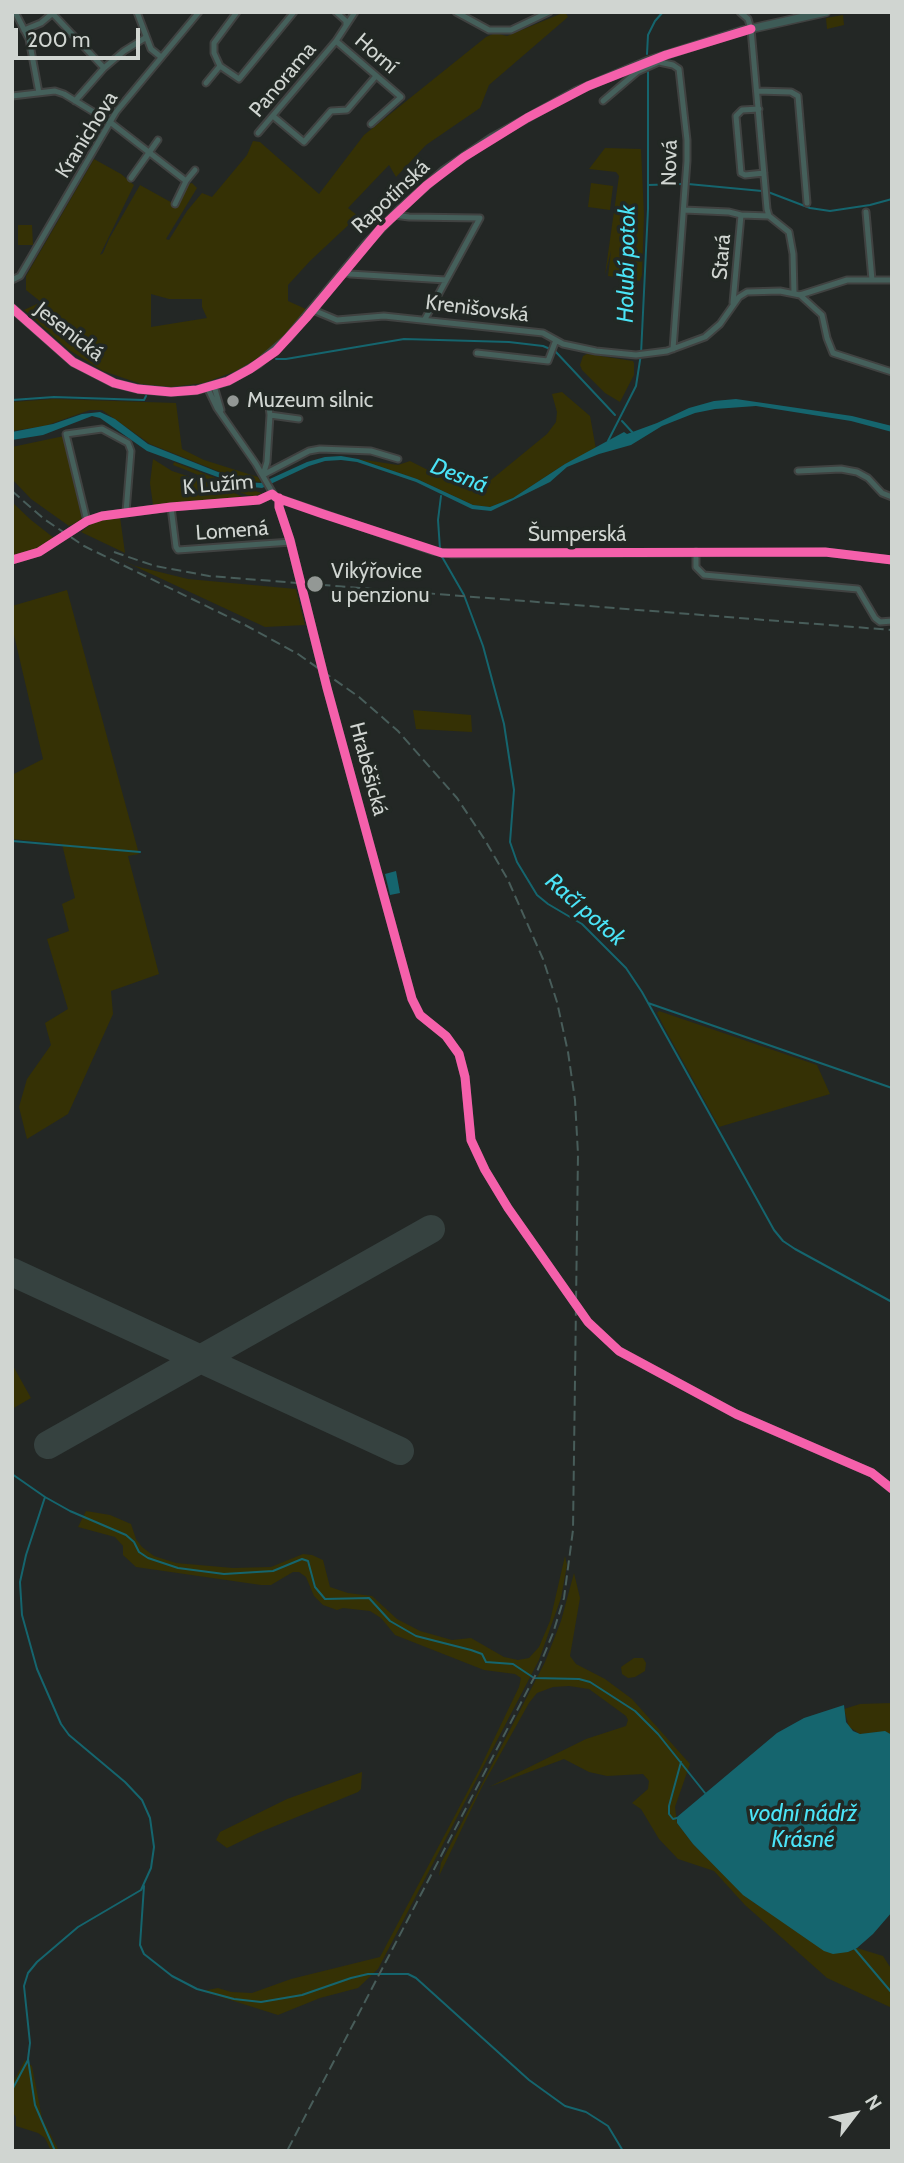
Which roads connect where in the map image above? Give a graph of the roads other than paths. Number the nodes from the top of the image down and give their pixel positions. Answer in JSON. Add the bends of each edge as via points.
{"nodes":[{"id":1,"x":15,"y":12,"type":"edge"},
{"id":2,"x":136,"y":12,"type":"edge"},
{"id":3,"x":199,"y":12,"type":"edge"},
{"id":4,"x":226,"y":12,"type":"edge"},
{"id":5,"x":294,"y":12,"type":"edge"},
{"id":6,"x":336,"y":12,"type":"edge"},
{"id":7,"x":355,"y":12,"type":"edge"},
{"id":8,"x":456,"y":12,"type":"edge"},
{"id":9,"x":549,"y":12,"type":"edge"},
{"id":10,"x":740,"y":12,"type":"edge"},
{"id":11,"x":826,"y":12,"type":"edge"},
{"id":12,"x":53,"y":13,"type":"edge"},
{"id":13,"x":234,"y":15,"type":"edge"},
{"id":14,"x":346,"y":27,"type":"junction"},
{"id":15,"x":751,"y":29,"type":"junction"},
{"id":16,"x":24,"y":30,"type":"junction"},
{"id":17,"x":145,"y":38,"type":"junction"},
{"id":18,"x":336,"y":41,"type":"junction"},
{"id":19,"x":162,"y":57,"type":"junction"},
{"id":20,"x":220,"y":66,"type":"junction"},
{"id":21,"x":104,"y":68,"type":"junction"},
{"id":22,"x":376,"y":76,"type":"junction"},
{"id":23,"x":206,"y":83,"type":"dead end"},
{"id":24,"x":395,"y":91,"type":"junction"},
{"id":25,"x":757,"y":91,"type":"junction"},
{"id":26,"x":39,"y":93,"type":"junction"},
{"id":27,"x":12,"y":96,"type":"edge"},
{"id":28,"x":390,"y":98,"type":"dead end"},
{"id":29,"x":75,"y":101,"type":"junction"},
{"id":30,"x":603,"y":101,"type":"dead end"},
{"id":31,"x":759,"y":109,"type":"junction"},
{"id":32,"x":273,"y":116,"type":"junction"},
{"id":33,"x":110,"y":122,"type":"junction"},
{"id":34,"x":371,"y":124,"type":"dead end"},
{"id":35,"x":258,"y":133,"type":"dead end"},
{"id":36,"x":158,"y":140,"type":"dead end"},
{"id":37,"x":304,"y":142,"type":"junction"},
{"id":38,"x":311,"y":149,"type":"dead end"},
{"id":39,"x":149,"y":152,"type":"junction"},
{"id":40,"x":195,"y":170,"type":"dead end"},
{"id":41,"x":764,"y":173,"type":"junction"},
{"id":42,"x":131,"y":178,"type":"dead end"},
{"id":43,"x":186,"y":181,"type":"junction"},
{"id":44,"x":807,"y":203,"type":"dead end"},
{"id":45,"x":174,"y":204,"type":"dead end"},
{"id":46,"x":684,"y":210,"type":"junction"},
{"id":47,"x":866,"y":212,"type":"dead end"},
{"id":48,"x":394,"y":215,"type":"junction"},
{"id":49,"x":741,"y":215,"type":"junction"},
{"id":50,"x":769,"y":216,"type":"junction"},
{"id":51,"x":343,"y":272,"type":"junction"},
{"id":52,"x":12,"y":280,"type":"edge"},
{"id":53,"x":446,"y":280,"type":"junction"},
{"id":54,"x":872,"y":280,"type":"junction"},
{"id":55,"x":892,"y":280,"type":"edge"},
{"id":56,"x":797,"y":294,"type":"junction"},
{"id":57,"x":733,"y":303,"type":"junction"},
{"id":58,"x":12,"y":308,"type":"edge"},
{"id":59,"x":313,"y":310,"type":"junction"},
{"id":60,"x":425,"y":319,"type":"junction"},
{"id":61,"x":556,"y":340,"type":"junction"},
{"id":62,"x":673,"y":349,"type":"junction"},
{"id":63,"x":477,"y":354,"type":"dead end"},
{"id":64,"x":892,"y":372,"type":"edge"},
{"id":65,"x":210,"y":387,"type":"junction"},
{"id":66,"x":147,"y":391,"type":"joint"},
{"id":67,"x":268,"y":398,"type":"dead end"},
{"id":68,"x":270,"y":415,"type":"junction"},
{"id":69,"x":299,"y":419,"type":"dead end"},
{"id":70,"x":398,"y":460,"type":"dead end"},
{"id":71,"x":799,"y":471,"type":"dead end"},
{"id":72,"x":264,"y":477,"type":"junction"},
{"id":73,"x":270,"y":491,"type":"junction"},
{"id":74,"x":892,"y":497,"type":"edge"},
{"id":75,"x":279,"y":498,"type":"junction"},
{"id":76,"x":168,"y":507,"type":"junction"},
{"id":77,"x":126,"y":512,"type":"junction"},
{"id":78,"x":87,"y":521,"type":"junction"},
{"id":79,"x":290,"y":542,"type":"junction"},
{"id":80,"x":696,"y":552,"type":"junction"},
{"id":81,"x":12,"y":560,"type":"edge"},
{"id":82,"x":892,"y":560,"type":"edge"},
{"id":83,"x":892,"y":621,"type":"edge"},
{"id":84,"x":892,"y":1489,"type":"edge"}],
"edges":[{"from":1,"to":16,"type":"street"},
{"from":2,"to":17,"type":"street"},
{"from":3,"to":19,"type":"street","name":"Kranichova"},
{"from":4,"to":13,"type":"street"},
{"from":5,"to":20,"type":"street","via":[[239,79]]},
{"from":6,"to":14,"type":"street"},
{"from":7,"to":14,"type":"street","name":"Panorama"},
{"from":8,"to":9,"type":"street","via":[[489,30],[511,30]]},
{"from":10,"to":15,"type":"street"},
{"from":11,"to":15,"type":"main road"},
{"from":12,"to":16,"type":"street"},
{"from":12,"to":21,"type":"street"},
{"from":13,"to":20,"type":"street","via":[[214,43]]},
{"from":14,"to":18,"type":"street","name":"Panorama"},
{"from":15,"to":25,"type":"street"},
{"from":15,"to":48,"type":"main road","name":"Rapotínská","via":[[648,61],[576,91],[443,171]]},
{"from":16,"to":26,"type":"street"},
{"from":17,"to":19,"type":"street"},
{"from":17,"to":21,"type":"street"},
{"from":18,"to":22,"type":"street","name":"Horní"},
{"from":18,"to":32,"type":"street","name":"Panorama"},
{"from":19,"to":33,"type":"street","name":"Kranichova"},
{"from":20,"to":23,"type":"street"},
{"from":21,"to":29,"type":"street"},
{"from":22,"to":24,"type":"street","name":"Horní"},
{"from":22,"to":37,"type":"street","via":[[347,110],[331,111]]},
{"from":24,"to":28,"type":"street","name":"Horní"},
{"from":24,"to":34,"type":"street","name":"Horní","via":[[400,99]]},
{"from":25,"to":31,"type":"street"},
{"from":25,"to":44,"type":"street","via":[[798,96]]},
{"from":26,"to":27,"type":"street"},
{"from":26,"to":29,"type":"street","via":[[60,92]]},
{"from":29,"to":33,"type":"street"},
{"from":30,"to":46,"type":"street","name":"Nová","via":[[640,70],[659,62],[677,66],[687,140]]},
{"from":31,"to":41,"type":"street"},
{"from":31,"to":41,"type":"street","via":[[742,110],[736,116],[741,173]]},
{"from":32,"to":35,"type":"street","name":"Panorama"},
{"from":32,"to":37,"type":"street"},
{"from":33,"to":39,"type":"street"},
{"from":33,"to":52,"type":"street","name":"Kranichova","via":[[20,276]]},
{"from":36,"to":39,"type":"street"},
{"from":37,"to":38,"type":"street"},
{"from":39,"to":42,"type":"street"},
{"from":39,"to":43,"type":"street"},
{"from":40,"to":43,"type":"street"},
{"from":41,"to":50,"type":"street"},
{"from":43,"to":45,"type":"street"},
{"from":46,"to":49,"type":"street","name":"Stará"},
{"from":46,"to":62,"type":"street","name":"Nová"},
{"from":47,"to":54,"type":"street"},
{"from":48,"to":51,"type":"main road","name":"Rapotínská"},
{"from":48,"to":53,"type":"street","via":[[480,218]]},
{"from":49,"to":50,"type":"street","name":"Stará"},
{"from":49,"to":57,"type":"street","name":"Stará"},
{"from":50,"to":56,"type":"street","via":[[789,232]]},
{"from":51,"to":53,"type":"street"},
{"from":51,"to":59,"type":"main road","name":"Rapotínská"},
{"from":53,"to":60,"type":"street"},
{"from":54,"to":55,"type":"street"},
{"from":54,"to":56,"type":"street","via":[[847,280]]},
{"from":56,"to":57,"type":"street","via":[[747,292]]},
{"from":56,"to":64,"type":"street","via":[[822,315],[833,353]]},
{"from":57,"to":62,"type":"street","name":"Krenišovská","via":[[705,337]]},
{"from":58,"to":66,"type":"main road","name":"Jesenická","via":[[90,373]]},
{"from":59,"to":60,"type":"street","name":"Krenišovská","via":[[337,320]]},
{"from":59,"to":65,"type":"main road","name":"Rapotínská","via":[[265,359]]},
{"from":60,"to":61,"type":"street","name":"Krenišovská","via":[[543,333]]},
{"from":61,"to":62,"type":"street","name":"Krenišovská","via":[[636,355]]},
{"from":61,"to":63,"type":"street","via":[[548,361]]},
{"from":65,"to":66,"type":"main road","name":"Rapotínská","via":[[171,393]]},
{"from":65,"to":72,"type":"street","via":[[221,413]]},
{"from":67,"to":68,"type":"street"},
{"from":68,"to":69,"type":"street"},
{"from":68,"to":72,"type":"street"},
{"from":70,"to":72,"type":"street","via":[[371,451],[320,449]]},
{"from":71,"to":74,"type":"street","via":[[857,472]]},
{"from":72,"to":73,"type":"street"},
{"from":73,"to":75,"type":"street","name":"Šumperská"},
{"from":73,"to":76,"type":"street","name":"K Lužím","via":[[259,500]]},
{"from":75,"to":79,"type":"street","name":"Hraběšická"},
{"from":75,"to":80,"type":"street","name":"Šumperská","via":[[441,553]]},
{"from":76,"to":77,"type":"street","name":"K Lužím"},
{"from":76,"to":79,"type":"street","name":"Lomená","via":[[178,550]]},
{"from":77,"to":78,"type":"street","name":"K Lužím"},
{"from":77,"to":78,"type":"street","via":[[128,443],[102,429],[66,434]]},
{"from":78,"to":81,"type":"street","name":"K Lužím","via":[[39,552]]},
{"from":79,"to":84,"type":"street","name":"Hraběšická","via":[[412,999],[420,1015],[446,1036],[459,1055],[468,1126],[480,1161],[508,1209],[597,1332],[632,1359],[736,1414],[863,1469]]},
{"from":80,"to":82,"type":"street","name":"Šumperská","via":[[825,552]]},
{"from":80,"to":83,"type":"street","via":[[696,567],[704,575],[858,589],[875,618]]}]}
